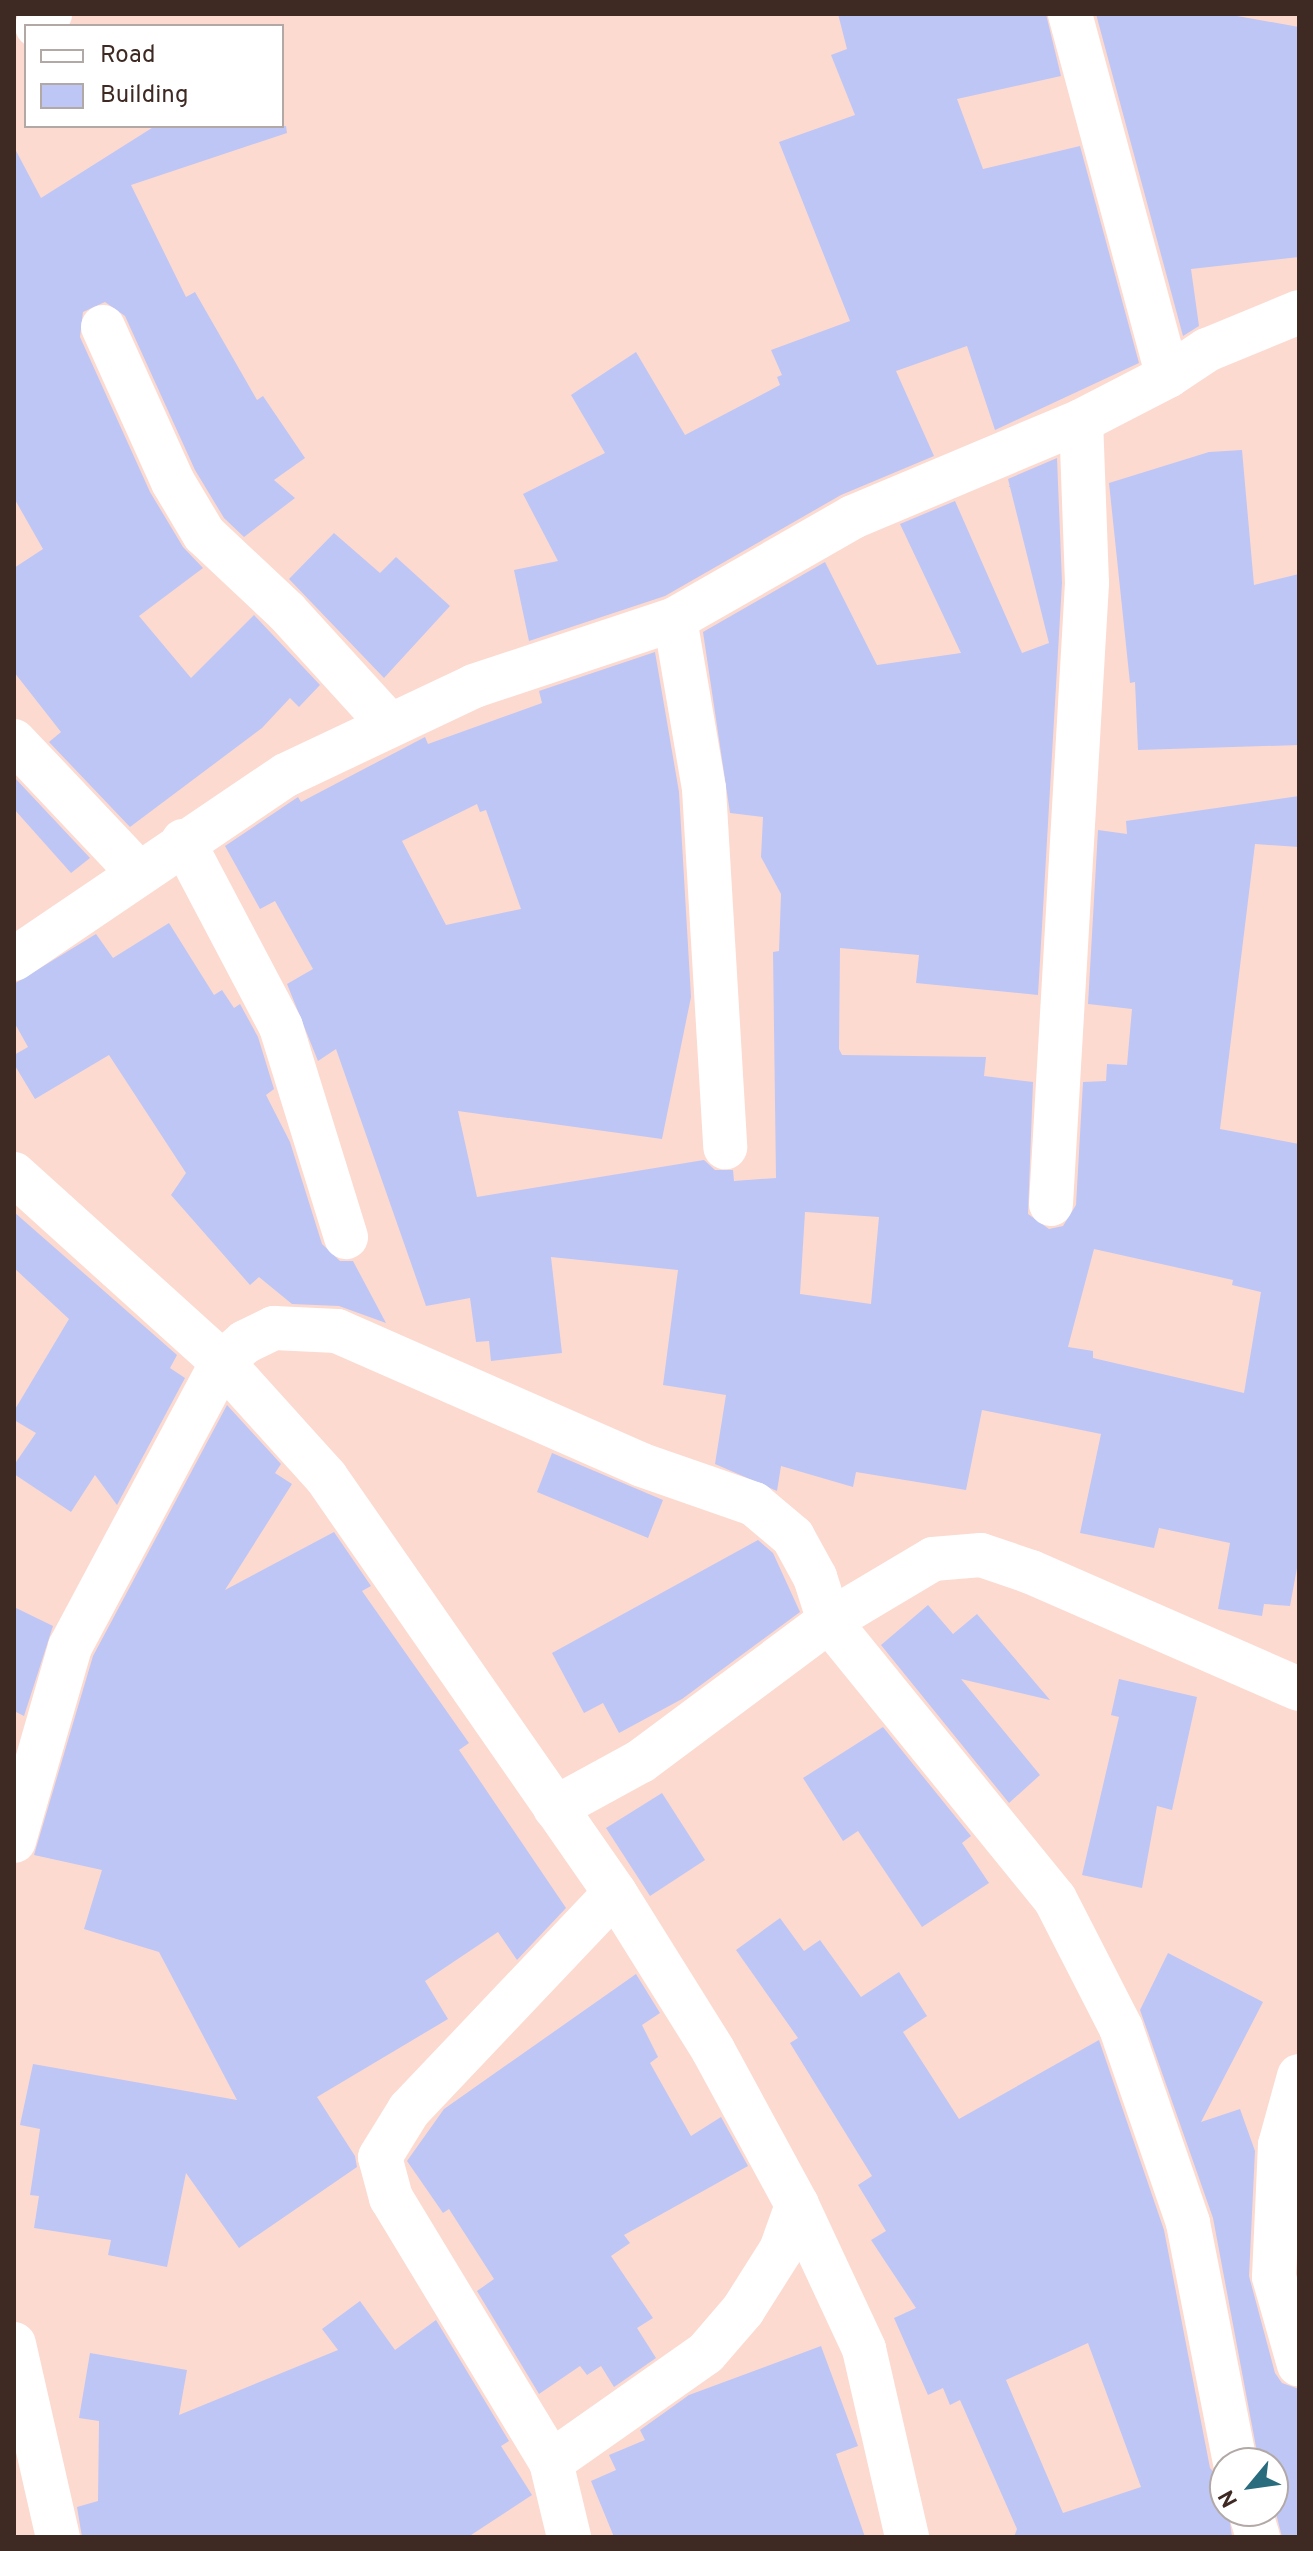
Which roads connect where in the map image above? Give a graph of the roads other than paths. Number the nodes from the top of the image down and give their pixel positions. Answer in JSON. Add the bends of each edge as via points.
{"nodes":[{"id":1,"x":1070,"y":14,"type":"edge"},
{"id":2,"x":1299,"y":312,"type":"edge"},
{"id":3,"x":103,"y":327,"type":"dead end"},
{"id":4,"x":1168,"y":376,"type":"junction"},
{"id":5,"x":1081,"y":421,"type":"junction"},
{"id":6,"x":675,"y":619,"type":"junction"},
{"id":7,"x":390,"y":725,"type":"junction"},
{"id":8,"x":14,"y":741,"type":"edge"},
{"id":9,"x":183,"y":841,"type":"junction"},
{"id":10,"x":138,"y":872,"type":"junction"},
{"id":11,"x":14,"y":959,"type":"edge"},
{"id":12,"x":725,"y":1147,"type":"dead end"},
{"id":13,"x":14,"y":1174,"type":"edge"},
{"id":14,"x":1051,"y":1204,"type":"dead end"},
{"id":15,"x":346,"y":1237,"type":"dead end"},
{"id":16,"x":222,"y":1362,"type":"junction"},
{"id":17,"x":829,"y":1621,"type":"junction"},
{"id":18,"x":1299,"y":1689,"type":"edge"},
{"id":19,"x":555,"y":1808,"type":"junction"},
{"id":20,"x":14,"y":1841,"type":"edge"},
{"id":21,"x":615,"y":1893,"type":"junction"},
{"id":22,"x":1299,"y":2076,"type":"edge"},
{"id":23,"x":797,"y":2205,"type":"junction"},
{"id":24,"x":14,"y":2344,"type":"edge"},
{"id":25,"x":1299,"y":2365,"type":"edge"},
{"id":26,"x":1232,"y":2447,"type":"edge"},
{"id":27,"x":551,"y":2462,"type":"junction"},
{"id":28,"x":568,"y":2536,"type":"edge"},
{"id":29,"x":58,"y":2537,"type":"edge"},
{"id":30,"x":907,"y":2537,"type":"edge"}],
"edges":[{"from":1,"to":4,"type":"street"},
{"from":2,"to":4,"type":"street","via":[[1207,350]]},
{"from":3,"to":7,"type":"street","via":[[173,482],[204,534],[287,612]]},
{"from":4,"to":5,"type":"street"},
{"from":5,"to":6,"type":"street","via":[[853,517]]},
{"from":5,"to":14,"type":"street","via":[[1087,583]]},
{"from":6,"to":7,"type":"street","via":[[549,657]]},
{"from":6,"to":12,"type":"street","via":[[704,789]]},
{"from":7,"to":9,"type":"street","via":[[286,775]]},
{"from":8,"to":10,"type":"street"},
{"from":9,"to":10,"type":"street"},
{"from":9,"to":15,"type":"street","via":[[281,1027]]},
{"from":10,"to":11,"type":"street"},
{"from":13,"to":16,"type":"street"},
{"from":16,"to":17,"type":"street","via":[[245,1342],[274,1328],[337,1331],[642,1465],[754,1504],[793,1537],[815,1577]]},
{"from":16,"to":19,"type":"street","via":[[326,1477]]},
{"from":16,"to":20,"type":"street","via":[[70,1647]]},
{"from":17,"to":18,"type":"street","via":[[933,1559],[981,1555]]},
{"from":17,"to":19,"type":"street","via":[[641,1761]]},
{"from":17,"to":26,"type":"street","via":[[1055,1899],[1121,2028],[1188,2223]]},
{"from":19,"to":21,"type":"street"},
{"from":21,"to":23,"type":"street","via":[[713,2050]]},
{"from":21,"to":27,"type":"street","via":[[409,2110],[380,2157],[391,2198]]},
{"from":22,"to":25,"type":"street","via":[[1280,2145],[1274,2277]]},
{"from":23,"to":27,"type":"street","via":[[781,2250],[743,2310],[706,2353]]},
{"from":23,"to":30,"type":"street","via":[[864,2349]]},
{"from":24,"to":29,"type":"street"},
{"from":27,"to":28,"type":"street"}]}
